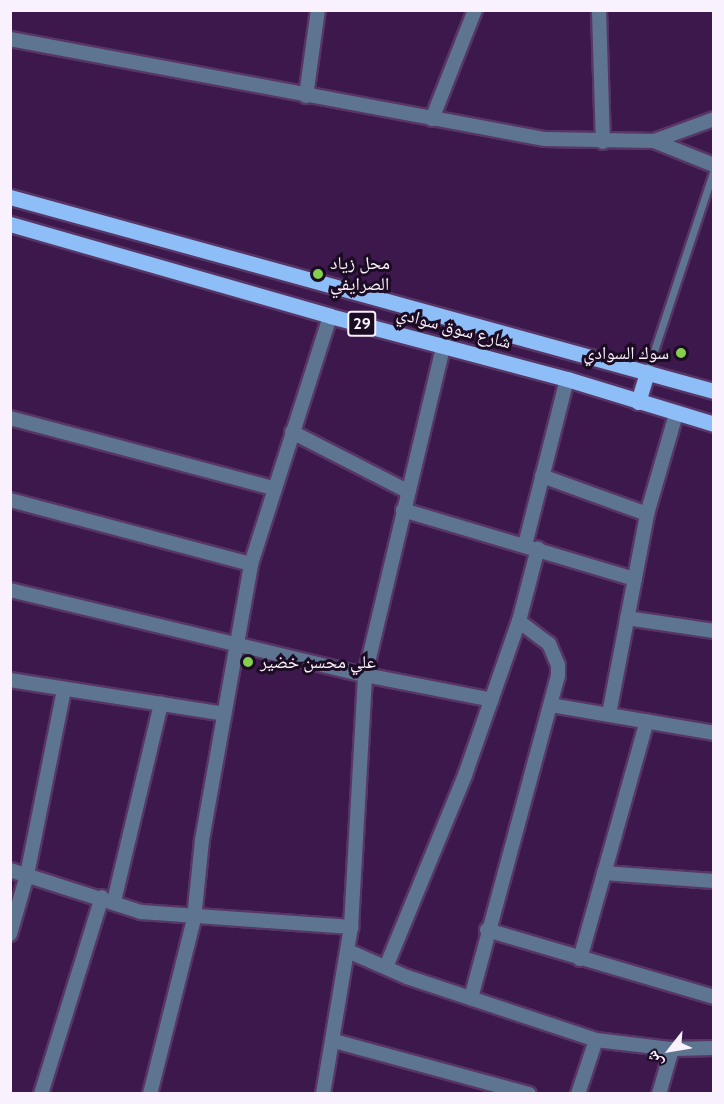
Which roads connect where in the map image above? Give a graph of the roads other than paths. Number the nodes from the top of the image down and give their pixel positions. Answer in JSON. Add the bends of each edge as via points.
{"nodes":[{"id":1,"x":318,"y":10,"type":"edge"},
{"id":2,"x":475,"y":10,"type":"edge"},
{"id":3,"x":599,"y":10,"type":"edge"},
{"id":4,"x":10,"y":39,"type":"edge"},
{"id":5,"x":306,"y":96,"type":"junction"},
{"id":6,"x":714,"y":118,"type":"edge"},
{"id":7,"x":432,"y":119,"type":"junction"},
{"id":8,"x":654,"y":141,"type":"junction"},
{"id":9,"x":603,"y":142,"type":"junction"},
{"id":10,"x":714,"y":165,"type":"edge"},
{"id":11,"x":714,"y":170,"type":"edge"},
{"id":12,"x":10,"y":197,"type":"edge"},
{"id":13,"x":10,"y":224,"type":"edge"},
{"id":14,"x":330,"y":316,"type":"junction"},
{"id":15,"x":444,"y":345,"type":"junction"},
{"id":16,"x":647,"y":372,"type":"junction"},
{"id":17,"x":567,"y":379,"type":"junction"},
{"id":18,"x":714,"y":391,"type":"edge"},
{"id":19,"x":638,"y":402,"type":"junction"},
{"id":20,"x":676,"y":414,"type":"junction"},
{"id":21,"x":10,"y":418,"type":"edge"},
{"id":22,"x":714,"y":424,"type":"edge"},
{"id":23,"x":292,"y":432,"type":"junction"},
{"id":24,"x":542,"y":476,"type":"junction"},
{"id":25,"x":273,"y":488,"type":"junction"},
{"id":26,"x":409,"y":492,"type":"junction"},
{"id":27,"x":10,"y":500,"type":"edge"},
{"id":28,"x":404,"y":510,"type":"junction"},
{"id":29,"x":647,"y":514,"type":"junction"},
{"id":30,"x":532,"y":547,"type":"junction"},
{"id":31,"x":251,"y":564,"type":"junction"},
{"id":32,"x":635,"y":579,"type":"junction"},
{"id":33,"x":10,"y":590,"type":"edge"},
{"id":34,"x":627,"y":618,"type":"junction"},
{"id":35,"x":519,"y":621,"type":"junction"},
{"id":36,"x":714,"y":632,"type":"edge"},
{"id":37,"x":234,"y":644,"type":"junction"},
{"id":38,"x":365,"y":675,"type":"junction"},
{"id":39,"x":10,"y":680,"type":"edge"},
{"id":40,"x":64,"y":689,"type":"junction"},
{"id":41,"x":492,"y":700,"type":"junction"},
{"id":42,"x":161,"y":704,"type":"junction"},
{"id":43,"x":552,"y":705,"type":"junction"},
{"id":44,"x":224,"y":714,"type":"junction"},
{"id":45,"x":609,"y":714,"type":"junction"},
{"id":46,"x":647,"y":721,"type":"junction"},
{"id":47,"x":714,"y":733,"type":"edge"},
{"id":48,"x":10,"y":870,"type":"edge"},
{"id":49,"x":604,"y":873,"type":"junction"},
{"id":50,"x":27,"y":874,"type":"junction"},
{"id":51,"x":714,"y":881,"type":"edge"},
{"id":52,"x":108,"y":899,"type":"junction"},
{"id":53,"x":194,"y":918,"type":"junction"},
{"id":54,"x":351,"y":927,"type":"junction"},
{"id":55,"x":487,"y":930,"type":"junction"},
{"id":56,"x":10,"y":934,"type":"edge"},
{"id":57,"x":348,"y":951,"type":"junction"},
{"id":58,"x":580,"y":959,"type":"junction"},
{"id":59,"x":386,"y":967,"type":"junction"},
{"id":60,"x":714,"y":997,"type":"edge"},
{"id":61,"x":471,"y":998,"type":"junction"},
{"id":62,"x":596,"y":1040,"type":"junction"},
{"id":63,"x":334,"y":1041,"type":"junction"},
{"id":64,"x":714,"y":1048,"type":"edge"},
{"id":65,"x":672,"y":1049,"type":"junction"},
{"id":66,"x":40,"y":1094,"type":"edge"},
{"id":67,"x":150,"y":1094,"type":"edge"},
{"id":68,"x":323,"y":1094,"type":"edge"},
{"id":69,"x":529,"y":1094,"type":"edge"},
{"id":70,"x":578,"y":1094,"type":"edge"},
{"id":71,"x":659,"y":1094,"type":"edge"}],
"edges":[{"from":1,"to":5,"type":"street"},
{"from":2,"to":7,"type":"street"},
{"from":3,"to":9,"type":"street"},
{"from":4,"to":5,"type":"street"},
{"from":5,"to":7,"type":"street"},
{"from":6,"to":8,"type":"street"},
{"from":7,"to":9,"type":"street","via":[[544,139]]},
{"from":8,"to":9,"type":"street"},
{"from":8,"to":10,"type":"street"},
{"from":11,"to":16,"type":"lane"},
{"from":12,"to":16,"type":"main road","name":"شارع سوق سوادي","number":"29"},
{"from":13,"to":14,"type":"main road","name":"شارع سوق سوادي","number":"29"},
{"from":14,"to":15,"type":"main road","name":"شارع سوق سوادي","number":"29"},
{"from":14,"to":23,"type":"street"},
{"from":15,"to":17,"type":"main road","name":"شارع سوق سوادي","number":"29"},
{"from":15,"to":26,"type":"street"},
{"from":16,"to":18,"type":"main road","name":"شارع سوق سوادي","number":"29"},
{"from":16,"to":19,"type":"main road"},
{"from":17,"to":19,"type":"main road","name":"شارع سوق سوادي","number":"29"},
{"from":17,"to":24,"type":"street"},
{"from":19,"to":20,"type":"main road","name":"شارع سوق سوادي","number":"29"},
{"from":20,"to":22,"type":"main road","name":"شارع سوق سوادي","number":"29"},
{"from":20,"to":29,"type":"street"},
{"from":21,"to":25,"type":"street"},
{"from":23,"to":25,"type":"street"},
{"from":23,"to":26,"type":"street"},
{"from":24,"to":29,"type":"street"},
{"from":24,"to":30,"type":"street"},
{"from":25,"to":31,"type":"street"},
{"from":26,"to":28,"type":"street"},
{"from":27,"to":31,"type":"street"},
{"from":28,"to":30,"type":"street"},
{"from":28,"to":38,"type":"street"},
{"from":29,"to":32,"type":"street"},
{"from":30,"to":32,"type":"street"},
{"from":30,"to":35,"type":"street"},
{"from":31,"to":37,"type":"street"},
{"from":32,"to":34,"type":"street"},
{"from":33,"to":37,"type":"street"},
{"from":34,"to":36,"type":"street"},
{"from":34,"to":45,"type":"street"},
{"from":35,"to":41,"type":"street"},
{"from":35,"to":43,"type":"street","via":[[555,653],[558,665]]},
{"from":37,"to":38,"type":"street"},
{"from":37,"to":44,"type":"street"},
{"from":38,"to":41,"type":"street"},
{"from":38,"to":54,"type":"street"},
{"from":39,"to":40,"type":"street"},
{"from":40,"to":42,"type":"street"},
{"from":40,"to":50,"type":"street"},
{"from":41,"to":59,"type":"street"},
{"from":42,"to":44,"type":"street"},
{"from":42,"to":52,"type":"street"},
{"from":43,"to":45,"type":"street"},
{"from":43,"to":55,"type":"street"},
{"from":44,"to":53,"type":"street","via":[[201,840]]},
{"from":45,"to":46,"type":"street"},
{"from":46,"to":47,"type":"street"},
{"from":46,"to":49,"type":"street"},
{"from":48,"to":50,"type":"street"},
{"from":49,"to":51,"type":"street"},
{"from":49,"to":58,"type":"street"},
{"from":50,"to":52,"type":"street"},
{"from":50,"to":56,"type":"street"},
{"from":52,"to":53,"type":"street","via":[[141,912]]},
{"from":52,"to":66,"type":"street"},
{"from":53,"to":54,"type":"street"},
{"from":53,"to":67,"type":"street"},
{"from":54,"to":57,"type":"street"},
{"from":55,"to":58,"type":"street"},
{"from":55,"to":61,"type":"street"},
{"from":57,"to":59,"type":"street"},
{"from":57,"to":63,"type":"street"},
{"from":58,"to":60,"type":"street"},
{"from":59,"to":61,"type":"street"},
{"from":61,"to":62,"type":"street"},
{"from":62,"to":65,"type":"street"},
{"from":62,"to":70,"type":"street"},
{"from":63,"to":68,"type":"street"},
{"from":63,"to":69,"type":"street"},
{"from":64,"to":65,"type":"street"},
{"from":65,"to":71,"type":"street"}]}
